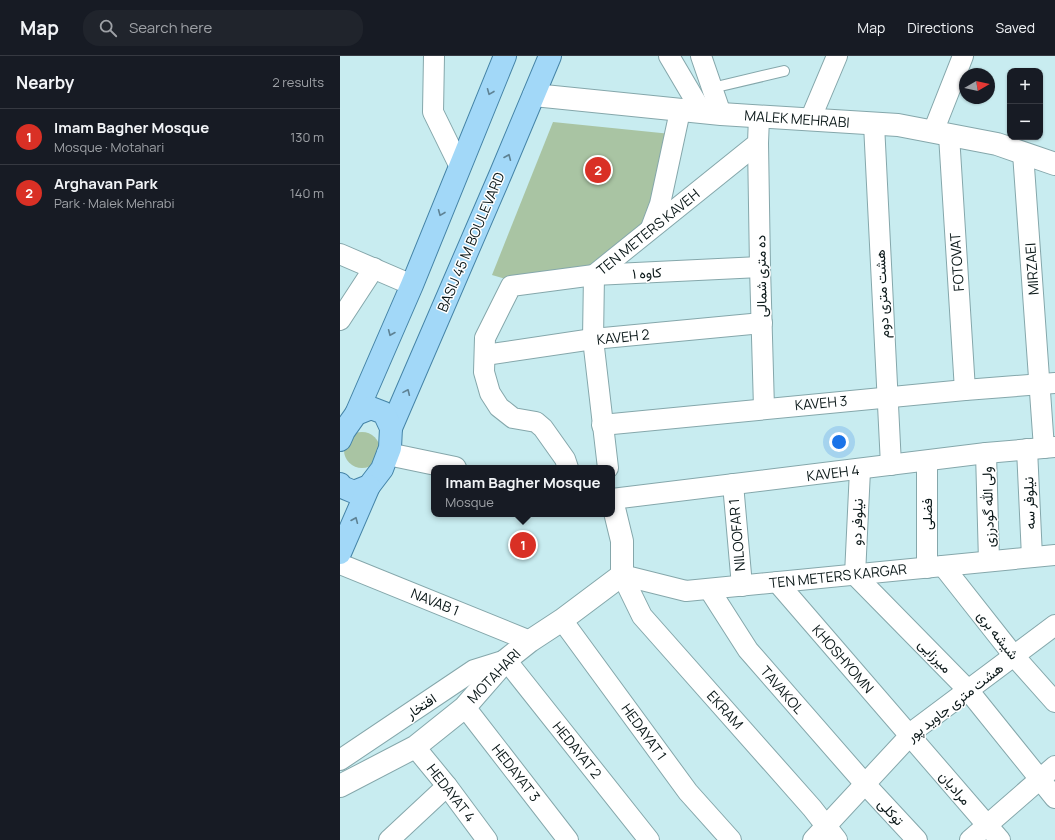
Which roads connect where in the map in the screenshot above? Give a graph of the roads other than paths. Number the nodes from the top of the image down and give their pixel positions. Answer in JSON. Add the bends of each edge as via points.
{"nodes":[{"id":1,"x":434,"y":56,"type":"edge"},
{"id":2,"x":505,"y":56,"type":"edge"},
{"id":3,"x":550,"y":56,"type":"edge"},
{"id":4,"x":669,"y":56,"type":"edge"},
{"id":5,"x":701,"y":56,"type":"edge"},
{"id":6,"x":837,"y":56,"type":"edge"},
{"id":7,"x":963,"y":56,"type":"edge"},
{"id":8,"x":784,"y":71,"type":"dead end"},
{"id":9,"x":712,"y":88,"type":"junction"},
{"id":10,"x":534,"y":95,"type":"junction"},
{"id":11,"x":680,"y":111,"type":"junction"},
{"id":12,"x":712,"y":113,"type":"junction"},
{"id":13,"x":759,"y":117,"type":"junction"},
{"id":14,"x":810,"y":120,"type":"junction"},
{"id":15,"x":874,"y":124,"type":"junction"},
{"id":16,"x":941,"y":133,"type":"junction"},
{"id":17,"x":758,"y":143,"type":"junction"},
{"id":18,"x":1023,"y":153,"type":"junction"},
{"id":19,"x":1054,"y":162,"type":"edge"},
{"id":20,"x":460,"y":167,"type":"junction"},
{"id":21,"x":651,"y":228,"type":"junction"},
{"id":22,"x":340,"y":254,"type":"edge"},
{"id":23,"x":760,"y":267,"type":"junction"},
{"id":24,"x":374,"y":268,"type":"junction"},
{"id":25,"x":594,"y":275,"type":"junction"},
{"id":26,"x":412,"y":285,"type":"junction"},
{"id":27,"x":340,"y":320,"type":"edge"},
{"id":28,"x":762,"y":323,"type":"junction"},
{"id":29,"x":593,"y":340,"type":"junction"},
{"id":30,"x":485,"y":355,"type":"junction"},
{"id":31,"x":1048,"y":383,"type":"edge"},
{"id":32,"x":965,"y":390,"type":"junction"},
{"id":33,"x":888,"y":397,"type":"junction"},
{"id":34,"x":764,"y":408,"type":"junction"},
{"id":35,"x":356,"y":414,"type":"junction"},
{"id":36,"x":602,"y":425,"type":"junction"},
{"id":37,"x":391,"y":428,"type":"junction"},
{"id":38,"x":340,"y":440,"type":"edge"},
{"id":39,"x":1042,"y":448,"type":"edge"},
{"id":40,"x":388,"y":454,"type":"junction"},
{"id":41,"x":986,"y":454,"type":"junction"},
{"id":42,"x":927,"y":461,"type":"junction"},
{"id":43,"x":440,"y":465,"type":"edge"},
{"id":44,"x":567,"y":465,"type":"edge"},
{"id":45,"x":608,"y":465,"type":"edge"},
{"id":46,"x":891,"y":465,"type":"junction"},
{"id":47,"x":860,"y":470,"type":"junction"},
{"id":48,"x":340,"y":484,"type":"edge"},
{"id":49,"x":732,"y":484,"type":"junction"},
{"id":50,"x":369,"y":486,"type":"junction"},
{"id":51,"x":615,"y":500,"type":"edge"},
{"id":52,"x":615,"y":512,"type":"edge"},
{"id":53,"x":340,"y":553,"type":"edge"},
{"id":54,"x":1055,"y":555,"type":"edge"},
{"id":55,"x":1032,"y":557,"type":"junction"},
{"id":56,"x":989,"y":561,"type":"junction"},
{"id":57,"x":340,"y":564,"type":"edge"},
{"id":58,"x":935,"y":567,"type":"junction"},
{"id":59,"x":855,"y":574,"type":"junction"},
{"id":60,"x":622,"y":575,"type":"junction"},
{"id":61,"x":777,"y":582,"type":"junction"},
{"id":62,"x":742,"y":586,"type":"junction"},
{"id":63,"x":709,"y":589,"type":"junction"},
{"id":64,"x":562,"y":620,"type":"junction"},
{"id":65,"x":1055,"y":625,"type":"edge"},
{"id":66,"x":530,"y":641,"type":"junction"},
{"id":67,"x":1014,"y":656,"type":"junction"},
{"id":68,"x":506,"y":660,"type":"junction"},
{"id":69,"x":968,"y":690,"type":"junction"},
{"id":70,"x":1055,"y":702,"type":"edge"},
{"id":71,"x":465,"y":706,"type":"junction"},
{"id":72,"x":909,"y":736,"type":"junction"},
{"id":73,"x":415,"y":746,"type":"junction"},
{"id":74,"x":340,"y":760,"type":"edge"},
{"id":75,"x":1055,"y":766,"type":"edge"},
{"id":76,"x":1039,"y":779,"type":"junction"},
{"id":77,"x":865,"y":784,"type":"junction"},
{"id":78,"x":340,"y":786,"type":"edge"},
{"id":79,"x":447,"y":786,"type":"junction"},
{"id":80,"x":1055,"y":798,"type":"edge"},
{"id":81,"x":987,"y":825,"type":"junction"},
{"id":82,"x":825,"y":835,"type":"edge"},
{"id":83,"x":389,"y":840,"type":"edge"},
{"id":84,"x":487,"y":840,"type":"edge"},
{"id":85,"x":568,"y":840,"type":"edge"},
{"id":86,"x":649,"y":840,"type":"edge"},
{"id":87,"x":731,"y":840,"type":"edge"},
{"id":88,"x":917,"y":840,"type":"edge"},
{"id":89,"x":970,"y":840,"type":"edge"},
{"id":90,"x":1000,"y":840,"type":"edge"}],
"edges":[{"from":1,"to":20,"type":"street","via":[[433,112]]},
{"from":2,"to":20,"type":"main road","one_way":true},
{"from":3,"to":10,"type":"main road","name":"BASIJ 45 M BOULEVARD"},
{"from":4,"to":12,"type":"street"},
{"from":5,"to":9,"type":"street"},
{"from":6,"to":14,"type":"street"},
{"from":7,"to":16,"type":"street"},
{"from":8,"to":9,"type":"lane"},
{"from":9,"to":12,"type":"street"},
{"from":10,"to":11,"type":"street","name":"MALEK MEHRABI"},
{"from":37,"to":10,"type":"main road","name":"BASIJ 45 M BOULEVARD","one_way":true},
{"from":11,"to":12,"type":"street","name":"MALEK MEHRABI"},
{"from":11,"to":21,"type":"street","via":[[660,204]]},
{"from":12,"to":13,"type":"street","name":"MALEK MEHRABI"},
{"from":13,"to":14,"type":"street","name":"MALEK MEHRABI"},
{"from":13,"to":17,"type":"street"},
{"from":14,"to":15,"type":"street","name":"MALEK MEHRABI"},
{"from":15,"to":16,"type":"street","name":"MALEK MEHRABI","via":[[898,125]]},
{"from":15,"to":33,"type":"street","name":"هشت متری دوم"},
{"from":16,"to":18,"type":"street","name":"MALEK MEHRABI","via":[[997,144]]},
{"from":16,"to":32,"type":"street","name":"FOTOVAT"},
{"from":17,"to":21,"type":"street","name":"TEN METERS KAVEH"},
{"from":17,"to":23,"type":"street","name":"ده متری شمالی"},
{"from":18,"to":19,"type":"street","name":"MALEK MEHRABI"},
{"from":18,"to":31,"type":"street","name":"MIRZAEI"},
{"from":20,"to":26,"type":"main road","one_way":true},
{"from":21,"to":25,"type":"street","name":"TEN METERS KAVEH"},
{"from":22,"to":24,"type":"street"},
{"from":23,"to":25,"type":"street","name":"کاوه ۱"},
{"from":23,"to":28,"type":"street","name":"ده متری شمالی"},
{"from":24,"to":26,"type":"street"},
{"from":24,"to":27,"type":"street"},
{"from":25,"to":29,"type":"street","name":"TEN METERS KAVEH"},
{"from":25,"to":30,"type":"street","name":"کاوه ۱","via":[[511,286],[485,338]]},
{"from":26,"to":35,"type":"main road","one_way":true},
{"from":28,"to":29,"type":"street","name":"KAVEH 2"},
{"from":28,"to":34,"type":"street","name":"ده متری شمالی"},
{"from":29,"to":30,"type":"street","name":"KAVEH 2"},
{"from":29,"to":36,"type":"street","name":"TEN METERS KAVEH"},
{"from":30,"to":44,"type":"street","via":[[484,372],[490,393],[499,407],[513,418],[536,422],[543,428]]},
{"from":31,"to":32,"type":"street","name":"KAVEH 3"},
{"from":31,"to":39,"type":"street","name":"MIRZAEI"},
{"from":32,"to":33,"type":"street","name":"KAVEH 3"},
{"from":33,"to":34,"type":"street","name":"KAVEH 3"},
{"from":33,"to":46,"type":"street","name":"هشت متری دوم"},
{"from":34,"to":36,"type":"street","name":"KAVEH 3"},
{"from":35,"to":37,"type":"main road","via":[[371,408],[384,413]]},
{"from":35,"to":38,"type":"main road"},
{"from":36,"to":45,"type":"street","name":"TEN METERS KAVEH"},
{"from":37,"to":40,"type":"main road"},
{"from":39,"to":41,"type":"street","name":"KAVEH 4"},
{"from":39,"to":55,"type":"street","name":"نیلوفر سه"},
{"from":40,"to":43,"type":"street"},
{"from":40,"to":50,"type":"main road","via":[[382,469]]},
{"from":41,"to":42,"type":"street","name":"KAVEH 4"},
{"from":41,"to":56,"type":"street","name":"ولی الله گودرزی"},
{"from":42,"to":46,"type":"street","name":"KAVEH 4"},
{"from":42,"to":58,"type":"street","name":"فضلی"},
{"from":46,"to":47,"type":"street","name":"KAVEH 4"},
{"from":47,"to":49,"type":"street","name":"KAVEH 4"},
{"from":47,"to":59,"type":"street","name":"نیلوفر دو"},
{"from":48,"to":50,"type":"main road","via":[[354,492]]},
{"from":49,"to":51,"type":"street","name":"KAVEH 4"},
{"from":49,"to":62,"type":"street","name":"NILOOFAR 1"},
{"from":53,"to":50,"type":"main road","one_way":true},
{"from":52,"to":60,"type":"street","via":[[622,541]]},
{"from":54,"to":55,"type":"street","name":"TEN METERS KARGAR"},
{"from":55,"to":56,"type":"street","name":"TEN METERS KARGAR"},
{"from":56,"to":58,"type":"street","name":"TEN METERS KARGAR"},
{"from":57,"to":66,"type":"street","name":"NAVAB 1"},
{"from":58,"to":59,"type":"street","name":"TEN METERS KARGAR"},
{"from":58,"to":67,"type":"street","name":"شیشه بری"},
{"from":59,"to":61,"type":"street","name":"TEN METERS KARGAR"},
{"from":59,"to":69,"type":"street","name":"میرزایی"},
{"from":60,"to":63,"type":"street","name":"TEN METERS KARGAR","via":[[686,591]]},
{"from":60,"to":64,"type":"street","name":"MOTAHARI"},
{"from":60,"to":82,"type":"street","name":"EKRAM","via":[[642,616],[812,808]]},
{"from":61,"to":62,"type":"street","name":"TEN METERS KARGAR"},
{"from":61,"to":72,"type":"street","name":"KHOSHYOMN"},
{"from":62,"to":63,"type":"street","name":"TEN METERS KARGAR"},
{"from":63,"to":77,"type":"street","name":"TAVAKOL","via":[[748,650]]},
{"from":64,"to":66,"type":"street","name":"MOTAHARI"},
{"from":64,"to":87,"type":"street","name":"HEDAYAT 1","via":[[688,792]]},
{"from":65,"to":67,"type":"street","name":"هشت متری جاوید پور"},
{"from":66,"to":68,"type":"street","name":"MOTAHARI"},
{"from":67,"to":69,"type":"street","name":"هشت متری جاوید پور"},
{"from":67,"to":70,"type":"street","name":"شیشه بری"},
{"from":68,"to":71,"type":"street","name":"MOTAHARI"},
{"from":68,"to":74,"type":"street","name":"افتخار","via":[[474,670]]},
{"from":68,"to":86,"type":"street","name":"HEDAYAT 2"},
{"from":69,"to":72,"type":"street","name":"هشت متری جاوید پور"},
{"from":69,"to":76,"type":"street","name":"میرزایی"},
{"from":71,"to":73,"type":"street","name":"MOTAHARI"},
{"from":71,"to":85,"type":"street","name":"HEDAYAT 3"},
{"from":72,"to":77,"type":"street","name":"هشت متری جاوید پور"},
{"from":72,"to":81,"type":"street","name":"مرادیان"},
{"from":73,"to":78,"type":"street","name":"MOTAHARI"},
{"from":73,"to":79,"type":"street","name":"HEDAYAT 4"},
{"from":75,"to":76,"type":"street"},
{"from":76,"to":80,"type":"street","name":"میرزایی"},
{"from":76,"to":81,"type":"street"},
{"from":77,"to":82,"type":"street","name":"هشت متری جاوید پور"},
{"from":77,"to":88,"type":"street","name":"توکلی"},
{"from":79,"to":83,"type":"street"},
{"from":79,"to":84,"type":"street","name":"HEDAYAT 4"},
{"from":81,"to":89,"type":"street"},
{"from":81,"to":90,"type":"street","name":"مرادیان"}]}
